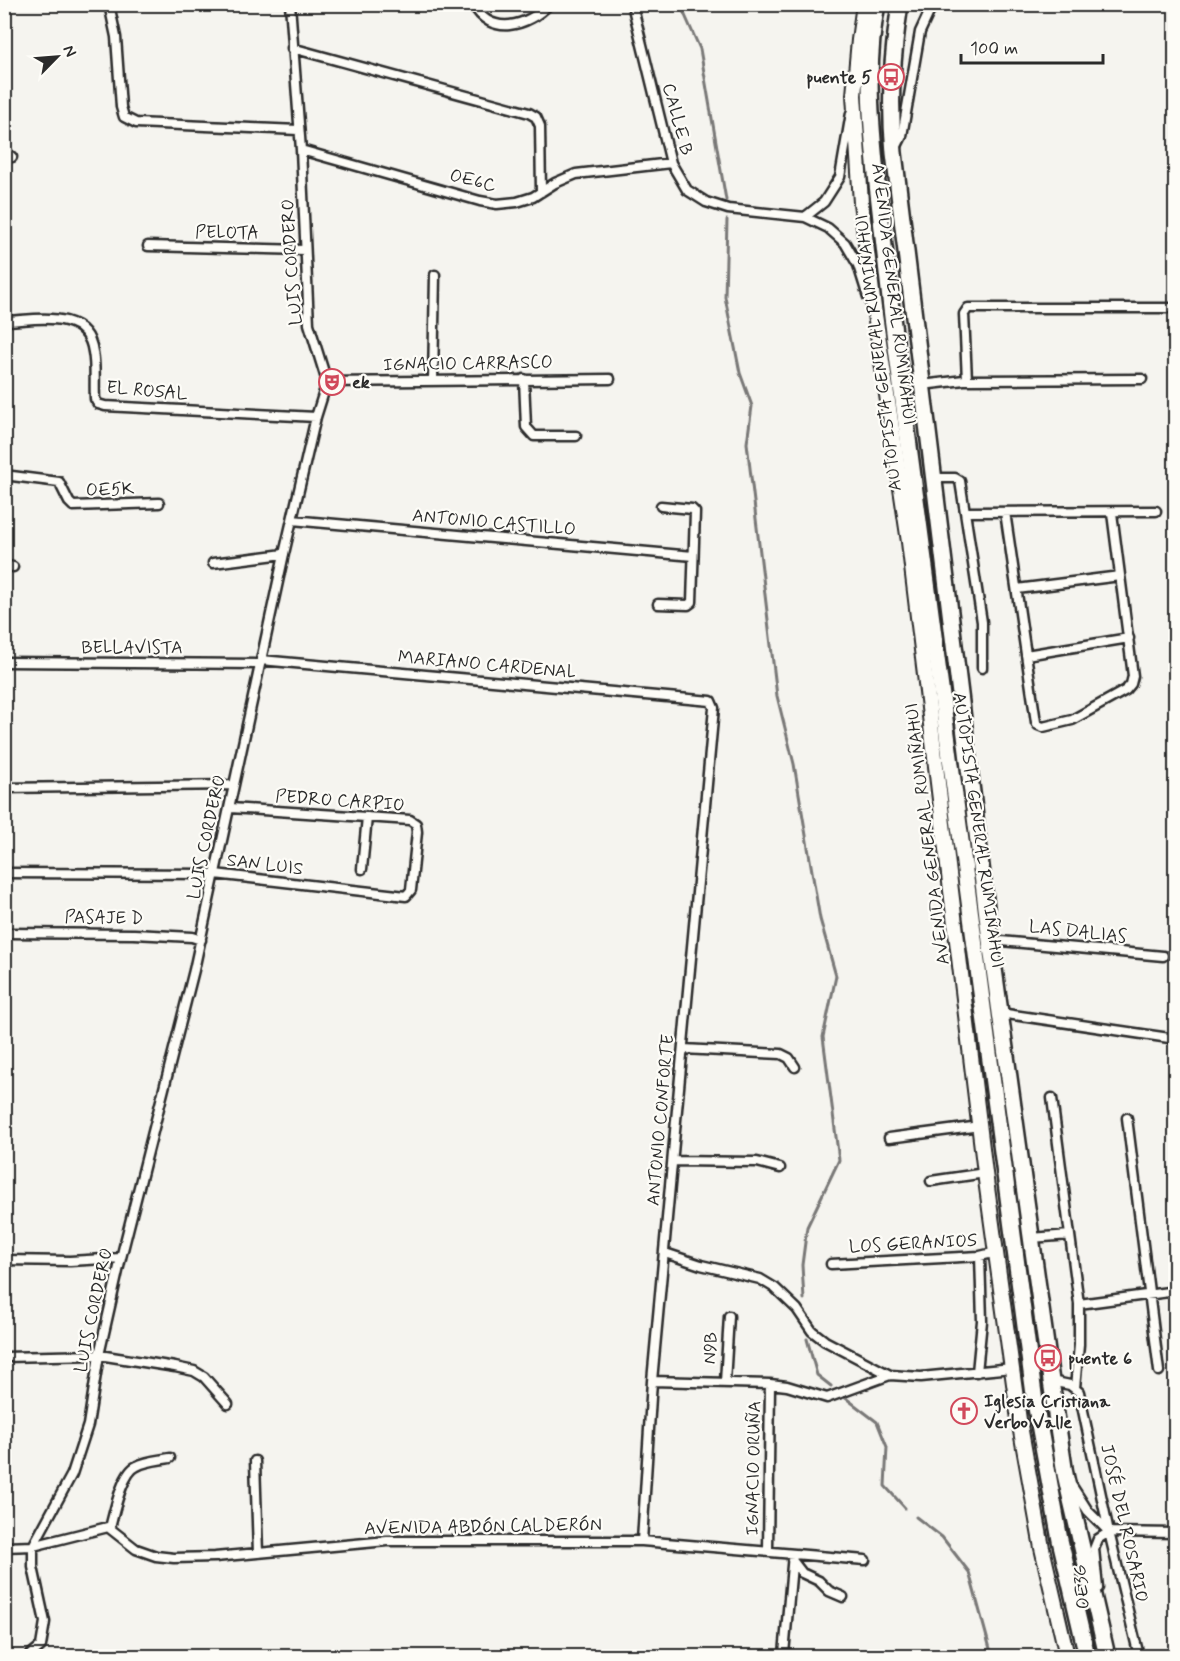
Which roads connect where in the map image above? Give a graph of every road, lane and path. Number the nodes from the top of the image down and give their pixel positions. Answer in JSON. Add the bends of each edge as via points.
{"nodes":[{"id":1,"x":109,"y":4,"type":"edge"},
{"id":2,"x":290,"y":4,"type":"edge"},
{"id":3,"x":473,"y":4,"type":"edge"},
{"id":4,"x":549,"y":4,"type":"edge"},
{"id":5,"x":632,"y":4,"type":"edge"},
{"id":6,"x":864,"y":4,"type":"edge"},
{"id":7,"x":877,"y":4,"type":"edge"},
{"id":8,"x":900,"y":4,"type":"edge"},
{"id":9,"x":933,"y":4,"type":"edge"},
{"id":10,"x":292,"y":48,"type":"junction"},
{"id":11,"x":854,"y":95,"type":"junction"},
{"id":12,"x":298,"y":130,"type":"junction"},
{"id":13,"x":301,"y":150,"type":"junction"},
{"id":14,"x":894,"y":153,"type":"junction"},
{"id":15,"x":671,"y":163,"type":"junction"},
{"id":16,"x":541,"y":192,"type":"junction"},
{"id":17,"x":805,"y":217,"type":"junction"},
{"id":18,"x":148,"y":246,"type":"dead end"},
{"id":19,"x":305,"y":250,"type":"junction"},
{"id":20,"x":435,"y":275,"type":"dead end"},
{"id":21,"x":874,"y":308,"type":"junction"},
{"id":22,"x":1176,"y":308,"type":"edge"},
{"id":23,"x":4,"y":321,"type":"edge"},
{"id":24,"x":524,"y":379,"type":"junction"},
{"id":25,"x":610,"y":379,"type":"dead end"},
{"id":26,"x":434,"y":380,"type":"junction"},
{"id":27,"x":967,"y":380,"type":"junction"},
{"id":28,"x":1142,"y":380,"type":"dead end"},
{"id":29,"x":327,"y":382,"type":"junction"},
{"id":30,"x":922,"y":386,"type":"junction"},
{"id":31,"x":316,"y":417,"type":"junction"},
{"id":32,"x":576,"y":436,"type":"dead end"},
{"id":33,"x":4,"y":475,"type":"edge"},
{"id":34,"x":933,"y":478,"type":"junction"},
{"id":35,"x":159,"y":503,"type":"dead end"},
{"id":36,"x":661,"y":506,"type":"dead end"},
{"id":37,"x":1156,"y":511,"type":"dead end"},
{"id":38,"x":965,"y":512,"type":"junction"},
{"id":39,"x":1005,"y":512,"type":"junction"},
{"id":40,"x":1112,"y":513,"type":"junction"},
{"id":41,"x":292,"y":520,"type":"junction"},
{"id":42,"x":284,"y":554,"type":"junction"},
{"id":43,"x":693,"y":556,"type":"junction"},
{"id":44,"x":213,"y":563,"type":"dead end"},
{"id":45,"x":1120,"y":576,"type":"junction"},
{"id":46,"x":1017,"y":589,"type":"junction"},
{"id":47,"x":658,"y":604,"type":"dead end"},
{"id":48,"x":1129,"y":638,"type":"junction"},
{"id":49,"x":1026,"y":655,"type":"junction"},
{"id":50,"x":4,"y":662,"type":"edge"},
{"id":51,"x":260,"y":662,"type":"junction"},
{"id":52,"x":982,"y":669,"type":"dead end"},
{"id":53,"x":711,"y":701,"type":"joint"},
{"id":54,"x":234,"y":785,"type":"junction"},
{"id":55,"x":4,"y":788,"type":"edge"},
{"id":56,"x":231,"y":808,"type":"junction"},
{"id":57,"x":367,"y":817,"type":"junction"},
{"id":58,"x":362,"y":868,"type":"dead end"},
{"id":59,"x":4,"y":873,"type":"edge"},
{"id":60,"x":215,"y":874,"type":"junction"},
{"id":61,"x":411,"y":890,"type":"joint"},
{"id":62,"x":4,"y":933,"type":"edge"},
{"id":63,"x":201,"y":940,"type":"junction"},
{"id":64,"x":990,"y":940,"type":"junction"},
{"id":65,"x":1163,"y":956,"type":"dead end"},
{"id":66,"x":1000,"y":1013,"type":"junction"},
{"id":67,"x":1176,"y":1039,"type":"edge"},
{"id":68,"x":683,"y":1049,"type":"junction"},
{"id":69,"x":795,"y":1067,"type":"dead end"},
{"id":70,"x":1053,"y":1098,"type":"dead end"},
{"id":71,"x":1127,"y":1118,"type":"dead end"},
{"id":72,"x":980,"y":1126,"type":"junction"},
{"id":73,"x":889,"y":1138,"type":"dead end"},
{"id":74,"x":673,"y":1161,"type":"junction"},
{"id":75,"x":780,"y":1168,"type":"dead end"},
{"id":76,"x":985,"y":1173,"type":"junction"},
{"id":77,"x":931,"y":1181,"type":"dead end"},
{"id":78,"x":1070,"y":1235,"type":"junction"},
{"id":79,"x":1031,"y":1238,"type":"junction"},
{"id":80,"x":665,"y":1252,"type":"junction"},
{"id":81,"x":997,"y":1252,"type":"junction"},
{"id":82,"x":980,"y":1256,"type":"junction"},
{"id":83,"x":121,"y":1258,"type":"junction"},
{"id":84,"x":4,"y":1260,"type":"edge"},
{"id":85,"x":831,"y":1264,"type":"dead end"},
{"id":86,"x":1176,"y":1291,"type":"edge"},
{"id":87,"x":1149,"y":1294,"type":"junction"},
{"id":88,"x":1078,"y":1304,"type":"junction"},
{"id":89,"x":729,"y":1316,"type":"dead end"},
{"id":90,"x":99,"y":1355,"type":"junction"},
{"id":91,"x":4,"y":1357,"type":"edge"},
{"id":92,"x":1012,"y":1368,"type":"junction"},
{"id":93,"x":1159,"y":1371,"type":"dead end"},
{"id":94,"x":977,"y":1372,"type":"junction"},
{"id":95,"x":890,"y":1375,"type":"junction"},
{"id":96,"x":652,"y":1381,"type":"junction"},
{"id":97,"x":1051,"y":1381,"type":"junction"},
{"id":98,"x":725,"y":1382,"type":"junction"},
{"id":99,"x":770,"y":1384,"type":"junction"},
{"id":100,"x":1075,"y":1388,"type":"junction"},
{"id":101,"x":228,"y":1404,"type":"dead end"},
{"id":102,"x":170,"y":1458,"type":"dead end"},
{"id":103,"x":255,"y":1461,"type":"dead end"},
{"id":104,"x":1065,"y":1474,"type":"junction"},
{"id":105,"x":110,"y":1528,"type":"junction"},
{"id":106,"x":1109,"y":1532,"type":"junction"},
{"id":107,"x":1176,"y":1533,"type":"edge"},
{"id":108,"x":642,"y":1541,"type":"junction"},
{"id":109,"x":33,"y":1546,"type":"junction"},
{"id":110,"x":4,"y":1547,"type":"edge"},
{"id":111,"x":768,"y":1551,"type":"junction"},
{"id":112,"x":258,"y":1553,"type":"junction"},
{"id":113,"x":792,"y":1557,"type":"junction"},
{"id":114,"x":865,"y":1560,"type":"dead end"},
{"id":115,"x":843,"y":1597,"type":"dead end"},
{"id":116,"x":1105,"y":1651,"type":"edge"},
{"id":117,"x":784,"y":1654,"type":"dead end"},
{"id":118,"x":29,"y":1656,"type":"edge"},
{"id":119,"x":1068,"y":1656,"type":"edge"},
{"id":120,"x":1087,"y":1656,"type":"edge"},
{"id":121,"x":1139,"y":1656,"type":"edge"}],
"edges":[{"from":1,"to":12,"type":"street","via":[[124,117],[136,123]]},
{"from":2,"to":10,"type":"street","name":"LUIS CORDERO"},
{"from":3,"to":4,"type":"street","via":[[482,18],[504,26],[530,19]]},
{"from":5,"to":15,"type":"street","name":"CALLE B"},
{"from":6,"to":11,"type":"main road","name":"AVENIDA GENERAL RUMIÑAHUI"},
{"from":7,"to":120,"type":"highway","name":"AUTOPISTA GENERAL RUMIÑAHUI","via":[[871,34],[870,88],[895,341],[1035,1401],[1060,1540]]},
{"from":8,"to":14,"type":"highway","name":"AUTOPISTA GENERAL RUMIÑAHUI","via":[[890,109]]},
{"from":9,"to":14,"type":"street","via":[[920,32],[902,136]]},
{"from":10,"to":12,"type":"street","name":"LUIS CORDERO"},
{"from":10,"to":16,"type":"street","via":[[536,117],[540,126]]},
{"from":11,"to":17,"type":"street","via":[[840,177],[824,202]]},
{"from":11,"to":21,"type":"main road","name":"AVENIDA GENERAL RUMIÑAHUI","via":[[861,203]]},
{"from":12,"to":13,"type":"street","name":"LUIS CORDERO"},
{"from":13,"to":16,"type":"street","name":"OE6C","via":[[497,204],[518,202]]},
{"from":13,"to":19,"type":"street","name":"LUIS CORDERO"},
{"from":14,"to":30,"type":"highway","name":"AUTOPISTA GENERAL RUMIÑAHUI"},
{"from":15,"to":16,"type":"street","name":"OE6C","via":[[576,174]]},
{"from":15,"to":17,"type":"street","name":"CALLE B","via":[[687,190],[705,202],[728,209]]},
{"from":17,"to":21,"type":"street","name":"CALLE B","via":[[828,228],[845,243]]},
{"from":18,"to":19,"type":"street","name":"PELOTA"},
{"from":19,"to":29,"type":"street","name":"LUIS CORDERO","via":[[309,324]]},
{"from":20,"to":26,"type":"street"},
{"from":21,"to":72,"type":"main road","name":"AVENIDA GENERAL RUMIÑAHUI","via":[[909,542]]},
{"from":22,"to":27,"type":"street","via":[[968,308],[964,314]]},
{"from":23,"to":31,"type":"street","name":"EL ROSAL","via":[[62,319],[83,329],[93,352],[98,404]]},
{"from":24,"to":25,"type":"street","name":"IGNACIO CARRASCO"},
{"from":24,"to":26,"type":"street","name":"IGNACIO CARRASCO"},
{"from":24,"to":32,"type":"street","via":[[526,427],[534,436]]},
{"from":26,"to":29,"type":"street","name":"IGNACIO CARRASCO"},
{"from":27,"to":28,"type":"street"},
{"from":27,"to":30,"type":"street"},
{"from":29,"to":31,"type":"street","name":"LUIS CORDERO"},
{"from":30,"to":34,"type":"highway","name":"AUTOPISTA GENERAL RUMIÑAHUI"},
{"from":31,"to":41,"type":"street","name":"LUIS CORDERO"},
{"from":33,"to":35,"type":"street","name":"OE5K","via":[[59,482],[74,506]]},
{"from":34,"to":38,"type":"street","via":[[960,481]]},
{"from":34,"to":64,"type":"highway","name":"AUTOPISTA GENERAL RUMIÑAHUI"},
{"from":36,"to":43,"type":"street","via":[[695,512]]},
{"from":37,"to":40,"type":"street"},
{"from":38,"to":39,"type":"street"},
{"from":38,"to":52,"type":"street","via":[[982,622]]},
{"from":39,"to":40,"type":"street"},
{"from":39,"to":46,"type":"street"},
{"from":40,"to":45,"type":"street"},
{"from":41,"to":42,"type":"street","name":"LUIS CORDERO"},
{"from":41,"to":43,"type":"street","name":"ANTONIO CASTILLO"},
{"from":42,"to":44,"type":"street"},
{"from":42,"to":51,"type":"street","name":"LUIS CORDERO"},
{"from":43,"to":47,"type":"street","via":[[692,602]]},
{"from":45,"to":46,"type":"street"},
{"from":45,"to":48,"type":"street"},
{"from":46,"to":49,"type":"street"},
{"from":48,"to":49,"type":"street"},
{"from":48,"to":49,"type":"street","via":[[1131,684],[1072,720],[1043,727],[1036,722]]},
{"from":50,"to":51,"type":"street","name":"BELLAVISTA"},
{"from":51,"to":53,"type":"street","name":"MARIANO CARDENAL"},
{"from":51,"to":54,"type":"street","name":"LUIS CORDERO"},
{"from":53,"to":68,"type":"street","name":"ANTONIO CONFORTE","via":[[714,708]]},
{"from":54,"to":55,"type":"street"},
{"from":54,"to":56,"type":"street","name":"LUIS CORDERO"},
{"from":56,"to":57,"type":"street","name":"PEDRO CARPIO"},
{"from":56,"to":60,"type":"street","name":"LUIS CORDERO"},
{"from":57,"to":58,"type":"street"},
{"from":57,"to":61,"type":"street","name":"PEDRO CARPIO","via":[[410,820],[416,824]]},
{"from":59,"to":60,"type":"street","name":"SAN LUIS"},
{"from":60,"to":61,"type":"street","name":"SAN LUIS","via":[[406,896]]},
{"from":60,"to":63,"type":"street","name":"LUIS CORDERO"},
{"from":62,"to":63,"type":"street","name":"PASAJE D","via":[[134,934]]},
{"from":63,"to":83,"type":"street","name":"LUIS CORDERO"},
{"from":64,"to":65,"type":"street","name":"LAS DALIAS"},
{"from":64,"to":66,"type":"highway","name":"AUTOPISTA GENERAL RUMIÑAHUI"},
{"from":66,"to":67,"type":"street"},
{"from":66,"to":79,"type":"highway","name":"AUTOPISTA GENERAL RUMIÑAHUI"},
{"from":68,"to":69,"type":"street","via":[[781,1054]]},
{"from":68,"to":74,"type":"street","name":"ANTONIO CONFORTE"},
{"from":70,"to":78,"type":"street"},
{"from":71,"to":87,"type":"street"},
{"from":72,"to":73,"type":"street"},
{"from":72,"to":76,"type":"main road","name":"AVENIDA GENERAL RUMIÑAHUI"},
{"from":74,"to":75,"type":"street","via":[[757,1162]]},
{"from":74,"to":80,"type":"street","name":"ANTONIO CONFORTE"},
{"from":76,"to":77,"type":"street"},
{"from":76,"to":81,"type":"main road","name":"AVENIDA GENERAL RUMIÑAHUI"},
{"from":78,"to":79,"type":"street"},
{"from":78,"to":88,"type":"street"},
{"from":79,"to":97,"type":"highway","name":"AUTOPISTA GENERAL RUMIÑAHUI"},
{"from":80,"to":95,"type":"street","via":[[760,1279],[775,1288],[825,1341]]},
{"from":80,"to":96,"type":"street","name":"ANTONIO CONFORTE"},
{"from":81,"to":82,"type":"street","name":"LOS GERANIOS"},
{"from":81,"to":92,"type":"main road","name":"AVENIDA GENERAL RUMIÑAHUI"},
{"from":82,"to":85,"type":"street","name":"LOS GERANIOS"},
{"from":82,"to":94,"type":"street","via":[[982,1321]]},
{"from":83,"to":84,"type":"street"},
{"from":83,"to":90,"type":"street","name":"LUIS CORDERO"},
{"from":86,"to":87,"type":"street"},
{"from":87,"to":88,"type":"street"},
{"from":87,"to":93,"type":"street"},
{"from":88,"to":100,"type":"street"},
{"from":89,"to":98,"type":"street","name":"N9B"},
{"from":90,"to":91,"type":"street"},
{"from":90,"to":101,"type":"street","via":[[194,1371]]},
{"from":90,"to":109,"type":"street","name":"LUIS CORDERO","via":[[88,1425],[72,1474]]},
{"from":92,"to":94,"type":"street"},
{"from":92,"to":119,"type":"main road","name":"AVENIDA GENERAL RUMIÑAHUI","via":[[1042,1548]]},
{"from":94,"to":95,"type":"street","via":[[921,1377]]},
{"from":95,"to":99,"type":"street","via":[[827,1398]]},
{"from":96,"to":98,"type":"street"},
{"from":96,"to":108,"type":"street","name":"ANTONIO CONFORTE"},
{"from":97,"to":100,"type":"street"},
{"from":97,"to":104,"type":"highway","name":"AUTOPISTA GENERAL RUMIÑAHUI"},
{"from":98,"to":99,"type":"street"},
{"from":99,"to":111,"type":"street","name":"IGNACIO ORUÑA"},
{"from":100,"to":106,"type":"street","name":"JOSÉ DEL ROSARIO"},
{"from":102,"to":105,"type":"street","via":[[131,1469]]},
{"from":103,"to":112,"type":"street"},
{"from":104,"to":106,"type":"street","via":[[1088,1511]]},
{"from":104,"to":116,"type":"highway","name":"AUTOPISTA GENERAL RUMIÑAHUI"},
{"from":105,"to":109,"type":"street"},
{"from":105,"to":112,"type":"street","name":"AVENIDA ABDÓN CALDERÓN","via":[[136,1549],[156,1556]]},
{"from":106,"to":107,"type":"street"},
{"from":106,"to":116,"type":"street","name":"OE3G","via":[[1098,1539],[1094,1550]]},
{"from":106,"to":121,"type":"street","name":"JOSÉ DEL ROSARIO"},
{"from":108,"to":111,"type":"street","name":"AVENIDA ABDÓN CALDERÓN"},
{"from":108,"to":112,"type":"street","name":"AVENIDA ABDÓN CALDERÓN","via":[[387,1541]]},
{"from":109,"to":110,"type":"street"},
{"from":109,"to":118,"type":"street","via":[[33,1568],[45,1622],[41,1646]]},
{"from":111,"to":113,"type":"street","name":"AVENIDA ABDÓN CALDERÓN"},
{"from":113,"to":114,"type":"street","name":"AVENIDA ABDÓN CALDERÓN"},
{"from":113,"to":115,"type":"street","via":[[802,1574]]},
{"from":113,"to":117,"type":"street"}]}
